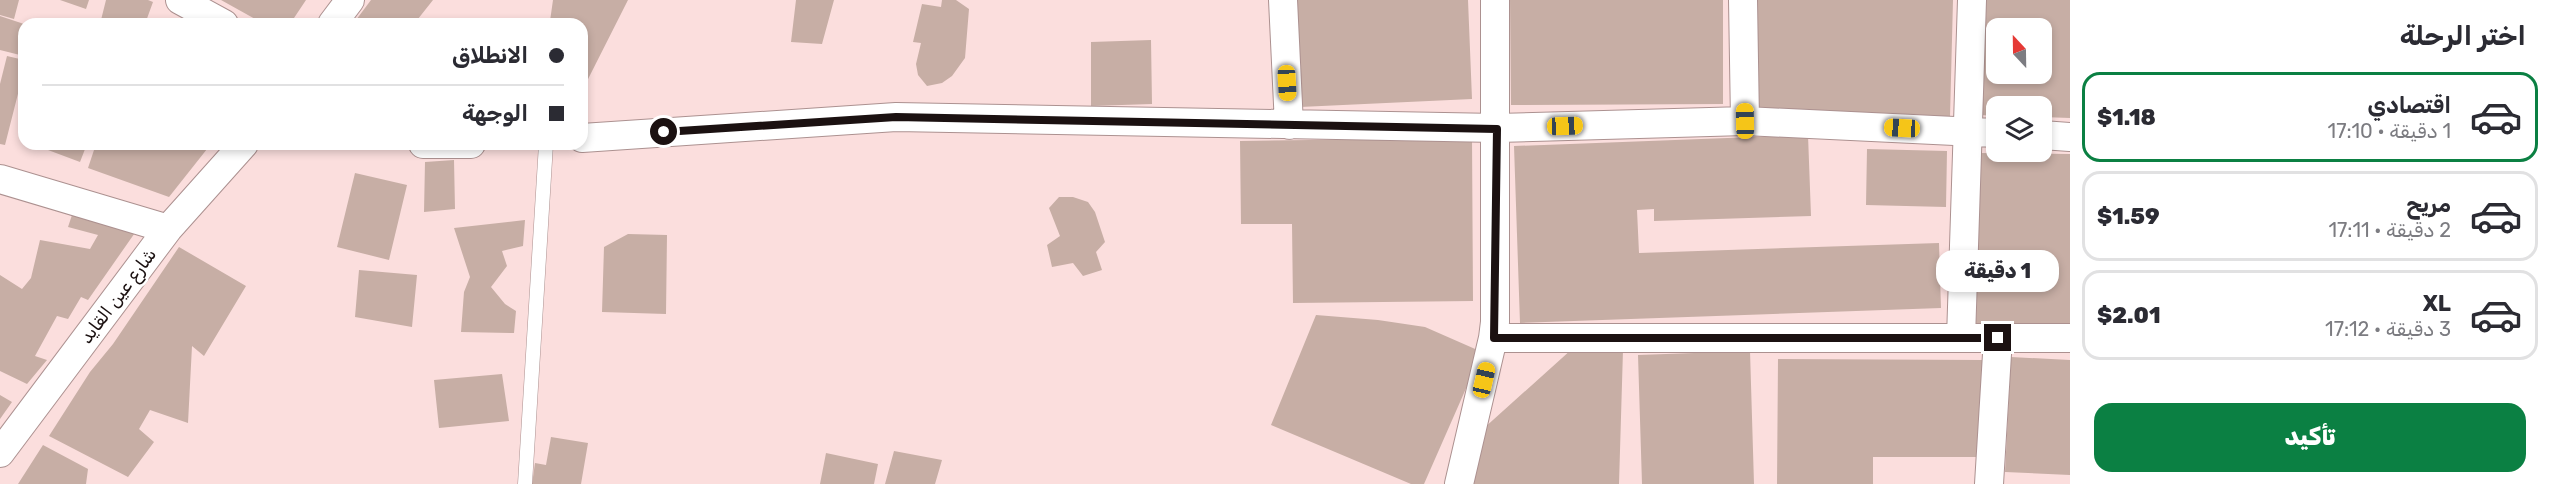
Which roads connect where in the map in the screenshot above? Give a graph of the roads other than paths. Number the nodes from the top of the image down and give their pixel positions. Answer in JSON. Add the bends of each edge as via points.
{"nodes":[{"id":1,"x":350,"y":0,"type":"edge"},
{"id":2,"x":1283,"y":0,"type":"edge"},
{"id":3,"x":1496,"y":0,"type":"edge"},
{"id":4,"x":1743,"y":0,"type":"edge"},
{"id":5,"x":1972,"y":0,"type":"edge"},
{"id":6,"x":336,"y":18,"type":"edge"},
{"id":7,"x":1745,"y":121,"type":"junction"},
{"id":8,"x":1289,"y":124,"type":"junction"},
{"id":9,"x":1497,"y":129,"type":"junction"},
{"id":10,"x":1983,"y":132,"type":"edge"},
{"id":11,"x":2052,"y":135,"type":"edge"},
{"id":12,"x":2070,"y":136,"type":"edge"},
{"id":13,"x":588,"y":138,"type":"edge"},
{"id":14,"x":238,"y":150,"type":"edge"},
{"id":15,"x":546,"y":150,"type":"edge"},
{"id":16,"x":0,"y":179,"type":"edge"},
{"id":17,"x":168,"y":229,"type":"junction"},
{"id":18,"x":1494,"y":338,"type":"junction"},
{"id":19,"x":1961,"y":338,"type":"junction"},
{"id":20,"x":1998,"y":338,"type":"junction"},
{"id":21,"x":2070,"y":338,"type":"edge"},
{"id":22,"x":0,"y":453,"type":"edge"},
{"id":23,"x":525,"y":484,"type":"edge"},
{"id":24,"x":1459,"y":484,"type":"edge"},
{"id":25,"x":1989,"y":484,"type":"edge"}],
"edges":[{"from":1,"to":6,"type":"street"},
{"from":2,"to":8,"type":"street"},
{"from":3,"to":9,"type":"street"},
{"from":4,"to":7,"type":"street"},
{"from":5,"to":10,"type":"street"},
{"from":7,"to":9,"type":"street"},
{"from":7,"to":10,"type":"street"},
{"from":8,"to":9,"type":"street"},
{"from":8,"to":13,"type":"street","via":[[896,117]]},
{"from":9,"to":18,"type":"street"},
{"from":10,"to":19,"type":"street"},
{"from":11,"to":12,"type":"street"},
{"from":14,"to":17,"type":"street","name":"شارع عين القايد"},
{"from":15,"to":23,"type":"lane"},
{"from":16,"to":17,"type":"street"},
{"from":17,"to":22,"type":"street","name":"شارع عين القايد"},
{"from":18,"to":19,"type":"street"},
{"from":18,"to":24,"type":"street"},
{"from":19,"to":20,"type":"street"},
{"from":20,"to":21,"type":"street"},
{"from":20,"to":25,"type":"street"}]}
